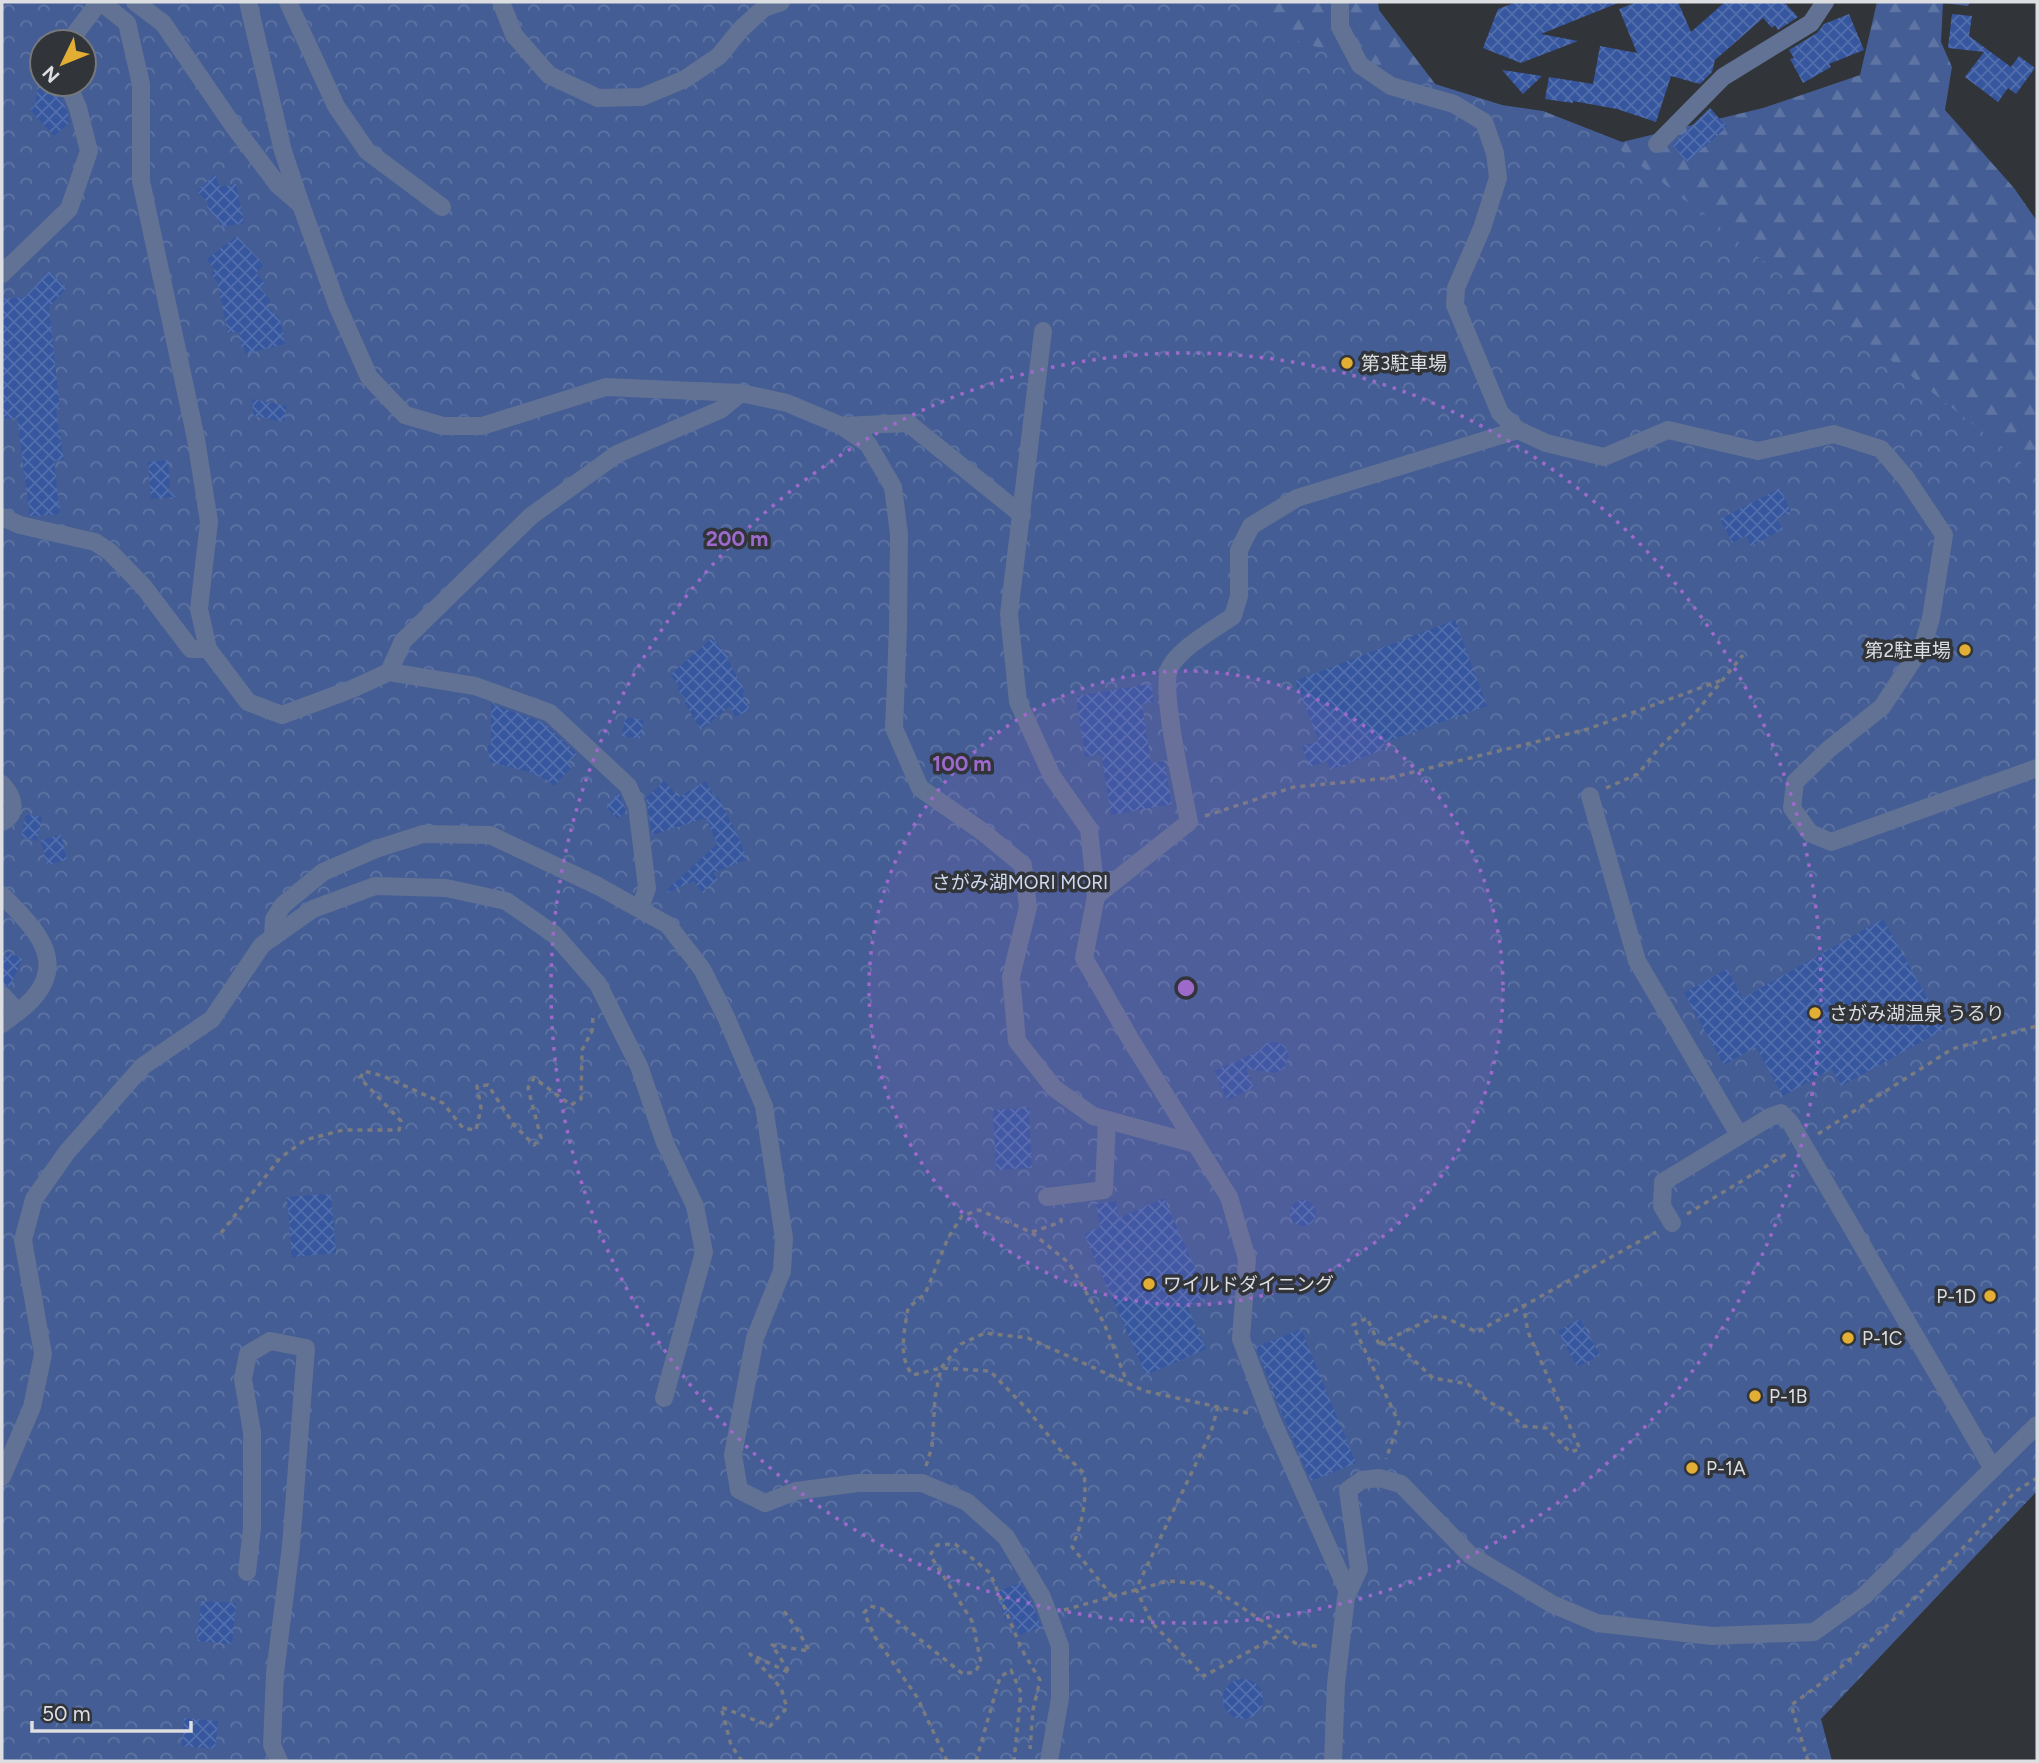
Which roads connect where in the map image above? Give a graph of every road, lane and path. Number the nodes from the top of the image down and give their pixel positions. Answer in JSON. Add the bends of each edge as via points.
{"nodes":[{"id":1,"x":100,"y":2,"type":"edge"},
{"id":2,"x":135,"y":2,"type":"edge"},
{"id":3,"x":248,"y":2,"type":"edge"},
{"id":4,"x":288,"y":2,"type":"edge"},
{"id":5,"x":501,"y":2,"type":"edge"},
{"id":6,"x":781,"y":2,"type":"edge"},
{"id":7,"x":1340,"y":2,"type":"edge"},
{"id":8,"x":1825,"y":2,"type":"edge"},
{"id":9,"x":80,"y":28,"type":"edge"},
{"id":10,"x":74,"y":98,"type":"edge"},
{"id":11,"x":1657,"y":144,"type":"dead end"},
{"id":12,"x":300,"y":205,"type":"junction"},
{"id":13,"x":442,"y":207,"type":"dead end"},
{"id":14,"x":2,"y":274,"type":"edge"},
{"id":15,"x":1042,"y":331,"type":"dead end"},
{"id":16,"x":741,"y":393,"type":"junction"},
{"id":17,"x":842,"y":426,"type":"junction"},
{"id":18,"x":1517,"y":430,"type":"junction"},
{"id":19,"x":1022,"y":515,"type":"junction"},
{"id":20,"x":2,"y":517,"type":"edge"},
{"id":21,"x":208,"y":649,"type":"junction"},
{"id":22,"x":1743,"y":655,"type":"dead end"},
{"id":23,"x":389,"y":672,"type":"junction"},
{"id":24,"x":1722,"y":681,"type":"junction"},
{"id":25,"x":2037,"y":768,"type":"edge"},
{"id":26,"x":2,"y":784,"type":"edge"},
{"id":27,"x":1590,"y":796,"type":"joint"},
{"id":28,"x":2,"y":822,"type":"edge"},
{"id":29,"x":1189,"y":822,"type":"junction"},
{"id":30,"x":2,"y":895,"type":"edge"},
{"id":31,"x":1096,"y":896,"type":"junction"},
{"id":32,"x":640,"y":909,"type":"junction"},
{"id":33,"x":273,"y":937,"type":"junction"},
{"id":34,"x":598,"y":984,"type":"junction"},
{"id":35,"x":2,"y":995,"type":"edge"},
{"id":36,"x":17,"y":1011,"type":"junction"},
{"id":37,"x":2,"y":1024,"type":"edge"},
{"id":38,"x":2037,"y":1026,"type":"edge"},
{"id":39,"x":1107,"y":1120,"type":"junction"},
{"id":40,"x":1739,"y":1135,"type":"junction"},
{"id":41,"x":1196,"y":1144,"type":"junction"},
{"id":42,"x":1801,"y":1145,"type":"junction"},
{"id":43,"x":1054,"y":1196,"type":"joint"},
{"id":44,"x":1672,"y":1223,"type":"junction"},
{"id":45,"x":1031,"y":1232,"type":"junction"},
{"id":46,"x":221,"y":1233,"type":"dead end"},
{"id":47,"x":1523,"y":1304,"type":"junction"},
{"id":48,"x":1379,"y":1344,"type":"junction"},
{"id":49,"x":941,"y":1368,"type":"junction"},
{"id":50,"x":1127,"y":1382,"type":"junction"},
{"id":51,"x":664,"y":1398,"type":"dead end"},
{"id":52,"x":1218,"y":1407,"type":"junction"},
{"id":53,"x":1271,"y":1418,"type":"junction"},
{"id":54,"x":2037,"y":1425,"type":"edge"},
{"id":55,"x":1993,"y":1468,"type":"junction"},
{"id":56,"x":2,"y":1476,"type":"edge"},
{"id":57,"x":1379,"y":1478,"type":"junction"},
{"id":58,"x":2037,"y":1478,"type":"edge"},
{"id":59,"x":922,"y":1483,"type":"junction"},
{"id":60,"x":247,"y":1572,"type":"dead end"},
{"id":61,"x":1136,"y":1589,"type":"junction"},
{"id":62,"x":1348,"y":1592,"type":"junction"},
{"id":63,"x":1112,"y":1596,"type":"junction"},
{"id":64,"x":782,"y":1608,"type":"dead end"},
{"id":65,"x":1048,"y":1614,"type":"junction"},
{"id":66,"x":1281,"y":1634,"type":"junction"},
{"id":67,"x":1340,"y":1651,"type":"junction"},
{"id":68,"x":279,"y":1761,"type":"edge"},
{"id":69,"x":742,"y":1761,"type":"edge"},
{"id":70,"x":947,"y":1761,"type":"edge"},
{"id":71,"x":976,"y":1761,"type":"edge"},
{"id":72,"x":1014,"y":1761,"type":"edge"},
{"id":73,"x":1029,"y":1761,"type":"edge"},
{"id":74,"x":1049,"y":1761,"type":"edge"},
{"id":75,"x":1333,"y":1761,"type":"edge"},
{"id":76,"x":1808,"y":1761,"type":"edge"}],
"edges":[{"from":1,"to":9,"type":"street"},
{"from":1,"to":21,"type":"street","via":[[127,23],[141,84],[141,181],[209,523],[199,609]]},
{"from":2,"to":12,"type":"street","via":[[163,23],[232,124],[278,185]]},
{"from":3,"to":12,"type":"street"},
{"from":4,"to":13,"type":"street","via":[[337,106],[368,151]]},
{"from":5,"to":6,"type":"street","via":[[514,35],[549,75],[598,98],[642,97],[685,79],[719,56],[764,8]]},
{"from":7,"to":18,"type":"street","via":[[1340,27],[1360,65],[1391,86],[1454,104],[1484,122],[1498,178],[1455,288],[1455,305],[1500,413]]},
{"from":8,"to":11,"type":"street","via":[[1811,23],[1723,77]]},
{"from":10,"to":14,"type":"street","via":[[89,150],[69,209]]},
{"from":12,"to":16,"type":"street","via":[[369,377],[405,415],[443,426],[482,426],[606,387]]},
{"from":15,"to":19,"type":"street"},
{"from":16,"to":17,"type":"street","via":[[787,404]]},
{"from":16,"to":23,"type":"street","via":[[720,410],[617,454],[531,516],[403,641]]},
{"from":17,"to":19,"type":"street","via":[[908,423]]},
{"from":17,"to":39,"type":"street","via":[[868,444],[893,487],[899,534],[894,728],[920,788],[1023,865],[1028,907],[1011,977],[1017,1041],[1054,1088]]},
{"from":18,"to":25,"type":"street","via":[[1546,443],[1604,457],[1668,430],[1758,451],[1834,434],[1881,449],[1944,535],[1931,618],[1923,645],[1882,707],[1795,782],[1792,808],[1810,833],[1831,842]]},
{"from":18,"to":29,"type":"street","via":[[1297,498],[1251,526],[1239,550],[1239,596],[1233,617],[1189,647],[1170,668],[1167,694]]},
{"from":19,"to":31,"type":"street","via":[[1009,614],[1018,702],[1052,776],[1090,829]]},
{"from":20,"to":21,"type":"street","via":[[95,542],[143,586],[191,649]]},
{"from":21,"to":23,"type":"street","via":[[248,702],[282,715]]},
{"from":22,"to":24,"type":"path"},
{"from":23,"to":32,"type":"street","via":[[475,686],[550,713],[596,755],[628,786],[637,806],[648,888]]},
{"from":24,"to":27,"type":"path","via":[[1638,774]]},
{"from":24,"to":29,"type":"path","via":[[1588,729],[1389,778],[1294,787]]},
{"from":26,"to":28,"type":"street","via":[[13,800],[13,809]]},
{"from":27,"to":40,"type":"street","via":[[1637,961]]},
{"from":29,"to":31,"type":"street"},
{"from":30,"to":36,"type":"street","via":[[42,941],[49,962],[47,978],[35,997]]},
{"from":31,"to":41,"type":"street","via":[[1084,958]]},
{"from":32,"to":33,"type":"street","via":[[490,835],[423,834],[323,872],[283,905],[274,919]]},
{"from":32,"to":59,"type":"street","via":[[668,925],[702,969],[764,1106],[784,1238],[782,1271],[755,1338],[733,1455],[739,1490],[765,1503],[796,1491],[858,1483]]},
{"from":33,"to":34,"type":"street","via":[[313,909],[375,886],[446,888],[506,901],[555,935]]},
{"from":33,"to":56,"type":"street","via":[[212,1019],[143,1066],[66,1152],[34,1199],[23,1240],[43,1354],[32,1407]]},
{"from":34,"to":46,"type":"path","via":[[592,1031],[582,1050],[581,1099],[571,1105],[534,1077],[528,1087],[541,1138],[534,1145],[514,1125],[488,1085],[477,1086],[481,1108],[476,1130],[463,1128],[443,1103],[364,1071],[360,1078],[401,1121],[399,1130],[342,1130],[305,1140],[280,1158]]},
{"from":34,"to":51,"type":"street","via":[[639,1066],[665,1143],[695,1206],[704,1252]]},
{"from":35,"to":36,"type":"street"},
{"from":36,"to":37,"type":"street"},
{"from":38,"to":42,"type":"path","via":[[1952,1049]]},
{"from":39,"to":41,"type":"street"},
{"from":39,"to":43,"type":"street","via":[[1104,1190]]},
{"from":40,"to":42,"type":"street","via":[[1781,1113]]},
{"from":40,"to":44,"type":"street","via":[[1663,1182],[1662,1206]]},
{"from":41,"to":53,"type":"street","via":[[1229,1197],[1247,1259],[1241,1339]]},
{"from":42,"to":44,"type":"path"},
{"from":42,"to":55,"type":"street"},
{"from":43,"to":45,"type":"path","via":[[1061,1222]]},
{"from":44,"to":47,"type":"path"},
{"from":45,"to":49,"type":"path","via":[[979,1210],[962,1216],[925,1294],[908,1308],[904,1356],[908,1369],[913,1375]]},
{"from":45,"to":50,"type":"path","via":[[1069,1263],[1104,1323]]},
{"from":47,"to":48,"type":"path","via":[[1477,1332],[1439,1315]]},
{"from":47,"to":48,"type":"path","via":[[1528,1332],[1580,1449],[1570,1452],[1546,1428],[1523,1426],[1468,1384],[1433,1378],[1398,1345]]},
{"from":48,"to":57,"type":"path","via":[[1367,1318],[1353,1325],[1399,1423]]},
{"from":49,"to":50,"type":"path","via":[[961,1344],[985,1333],[1028,1338]]},
{"from":49,"to":59,"type":"path","via":[[932,1447]]},
{"from":49,"to":63,"type":"path","via":[[989,1371],[1084,1473],[1086,1499],[1072,1547]]},
{"from":50,"to":52,"type":"path","via":[[1145,1391]]},
{"from":52,"to":53,"type":"path"},
{"from":52,"to":61,"type":"path","via":[[1211,1432]]},
{"from":53,"to":62,"type":"street"},
{"from":54,"to":55,"type":"street"},
{"from":55,"to":57,"type":"street","via":[[1864,1596],[1814,1632],[1712,1636],[1597,1623],[1552,1604],[1470,1555],[1401,1483]]},
{"from":57,"to":62,"type":"street","via":[[1362,1480],[1348,1490],[1359,1569]]},
{"from":58,"to":76,"type":"path","via":[[2016,1491],[1824,1682],[1791,1705]]},
{"from":59,"to":65,"type":"street","via":[[967,1502],[1006,1537]]},
{"from":60,"to":68,"type":"street","via":[[252,1432],[243,1379],[248,1354],[270,1341],[306,1348],[275,1673],[272,1745]]},
{"from":61,"to":63,"type":"path"},
{"from":61,"to":66,"type":"path","via":[[1168,1581],[1207,1584]]},
{"from":61,"to":66,"type":"path","via":[[1152,1623],[1204,1676]]},
{"from":62,"to":67,"type":"street"},
{"from":63,"to":65,"type":"path"},
{"from":64,"to":69,"type":"path","via":[[809,1651],[772,1645],[790,1672],[750,1654],[781,1688],[787,1708],[770,1726],[720,1707],[731,1745]]},
{"from":65,"to":74,"type":"street","via":[[1060,1646],[1060,1698]]},
{"from":66,"to":67,"type":"path","via":[[1295,1643]]},
{"from":67,"to":75,"type":"street"},
{"from":70,"to":73,"type":"path","via":[[917,1697],[875,1637],[864,1613],[870,1606],[882,1609],[963,1674],[975,1672],[981,1662],[972,1621],[930,1555],[937,1545],[955,1544],[990,1573],[1040,1680]]},
{"from":71,"to":72,"type":"path","via":[[1000,1677],[1011,1670],[1021,1693]]}]}
